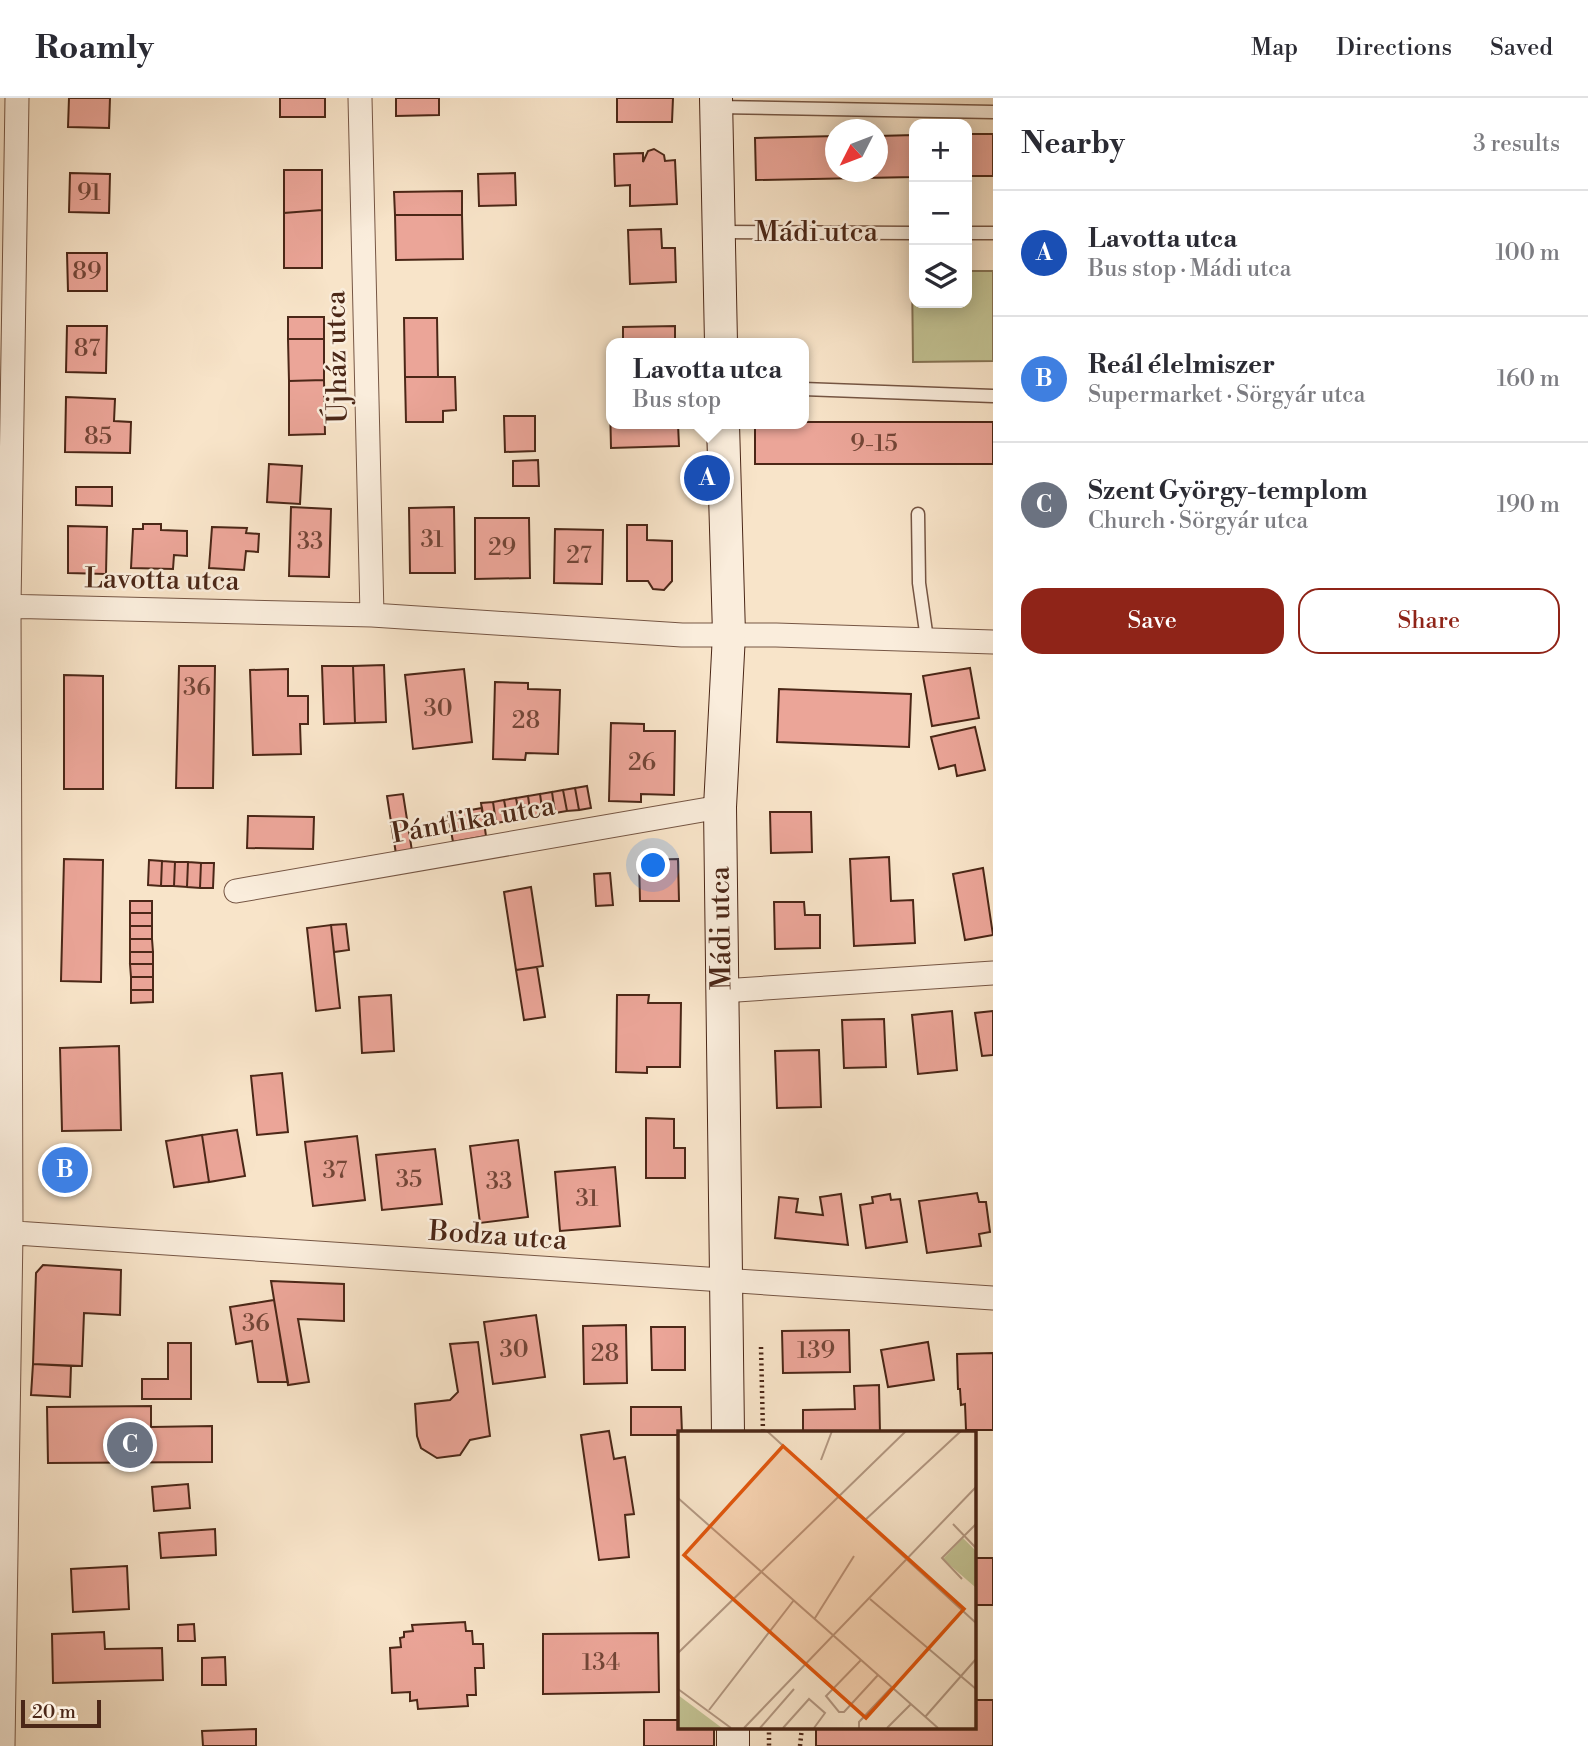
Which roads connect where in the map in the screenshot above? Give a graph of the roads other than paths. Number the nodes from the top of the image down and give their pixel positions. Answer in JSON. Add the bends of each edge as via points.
{"nodes":[{"id":1,"x":17,"y":98,"type":"edge"},
{"id":2,"x":360,"y":98,"type":"edge"},
{"id":3,"x":716,"y":103,"type":"edge"},
{"id":4,"x":993,"y":112,"type":"edge"},
{"id":5,"x":717,"y":232,"type":"junction"},
{"id":6,"x":909,"y":233,"type":"edge"},
{"id":7,"x":972,"y":233,"type":"edge"},
{"id":8,"x":993,"y":233,"type":"edge"},
{"id":9,"x":722,"y":338,"type":"edge"},
{"id":10,"x":809,"y":389,"type":"edge"},
{"id":11,"x":993,"y":396,"type":"edge"},
{"id":12,"x":723,"y":429,"type":"edge"},
{"id":13,"x":918,"y":514,"type":"dead end"},
{"id":14,"x":4,"y":606,"type":"edge"},
{"id":15,"x":372,"y":615,"type":"junction"},
{"id":16,"x":729,"y":634,"type":"junction"},
{"id":17,"x":927,"y":639,"type":"junction"},
{"id":18,"x":993,"y":642,"type":"edge"},
{"id":19,"x":720,"y":807,"type":"junction"},
{"id":20,"x":236,"y":891,"type":"dead end"},
{"id":21,"x":993,"y":973,"type":"edge"},
{"id":22,"x":722,"y":991,"type":"junction"},
{"id":23,"x":5,"y":1000,"type":"edge"},
{"id":24,"x":6,"y":1232,"type":"edge"},
{"id":25,"x":726,"y":1281,"type":"junction"},
{"id":26,"x":993,"y":1298,"type":"edge"},
{"id":27,"x":728,"y":1431,"type":"edge"},
{"id":28,"x":733,"y":1728,"type":"edge"},
{"id":29,"x":3,"y":1746,"type":"edge"},
{"id":30,"x":733,"y":1746,"type":"edge"}],
"edges":[{"from":1,"to":14,"type":"street"},
{"from":2,"to":15,"type":"street","name":"Újház utca"},
{"from":3,"to":4,"type":"lane","name":"Mádi utca"},
{"from":3,"to":5,"type":"street","name":"Mádi utca"},
{"from":5,"to":6,"type":"lane","name":"Mádi utca"},
{"from":5,"to":9,"type":"street","name":"Mádi utca"},
{"from":7,"to":8,"type":"lane"},
{"from":10,"to":11,"type":"lane"},
{"from":12,"to":16,"type":"street","name":"Mádi utca"},
{"from":13,"to":17,"type":"lane","via":[[919,583]]},
{"from":14,"to":15,"type":"street","name":"Lavotta utca"},
{"from":14,"to":23,"type":"street"},
{"from":15,"to":16,"type":"street","name":"Lavotta utca"},
{"from":16,"to":17,"type":"street","name":"Lavotta utca"},
{"from":16,"to":19,"type":"street","name":"Mádi utca"},
{"from":17,"to":18,"type":"street","name":"Lavotta utca"},
{"from":19,"to":20,"type":"street","name":"Pántlika utca"},
{"from":19,"to":22,"type":"street","name":"Mádi utca"},
{"from":21,"to":22,"type":"street"},
{"from":22,"to":25,"type":"street","name":"Mádi utca"},
{"from":23,"to":24,"type":"street"},
{"from":24,"to":25,"type":"street","name":"Bodza utca"},
{"from":24,"to":29,"type":"street"},
{"from":25,"to":26,"type":"street","name":"Bodza utca"},
{"from":25,"to":27,"type":"street","name":"Mádi utca"},
{"from":28,"to":30,"type":"street"}]}
